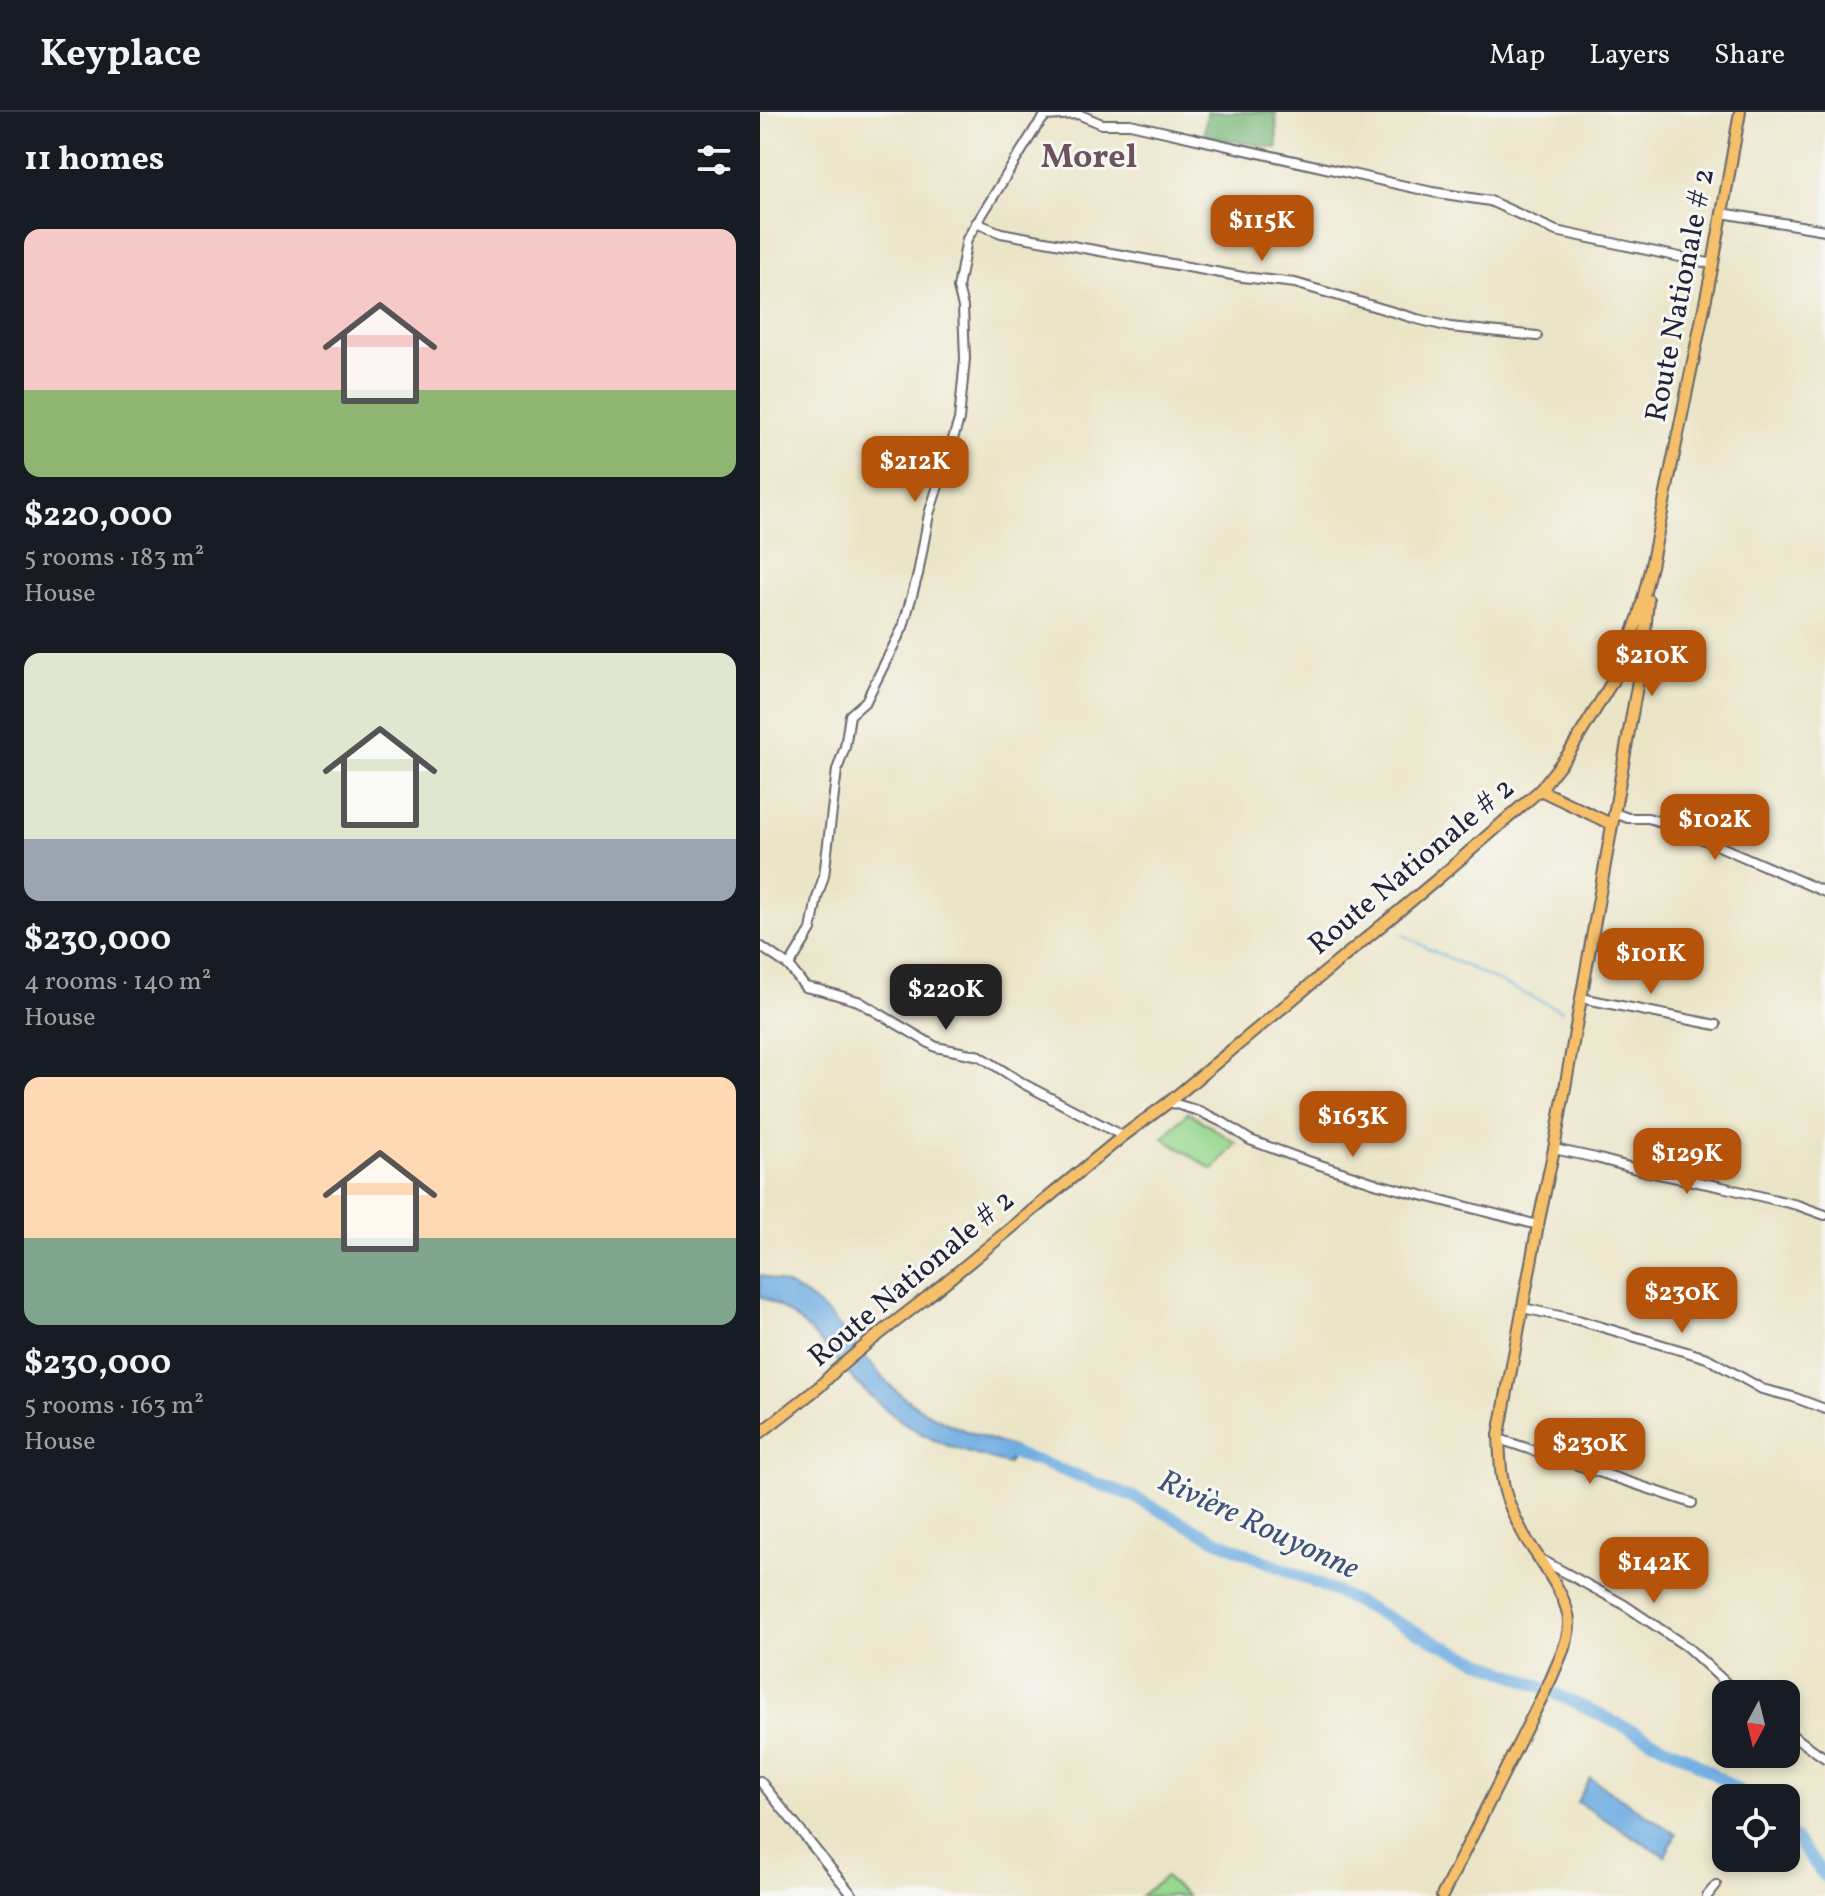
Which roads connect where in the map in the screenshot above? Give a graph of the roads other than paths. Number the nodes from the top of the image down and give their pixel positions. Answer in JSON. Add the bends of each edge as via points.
{"nodes":[{"id":1,"x":1740,"y":112,"type":"edge"},
{"id":2,"x":1078,"y":113,"type":"edge"},
{"id":3,"x":1722,"y":213,"type":"junction"},
{"id":4,"x":976,"y":223,"type":"junction"},
{"id":5,"x":1825,"y":230,"type":"edge"},
{"id":6,"x":1713,"y":264,"type":"junction"},
{"id":7,"x":1537,"y":336,"type":"dead end"},
{"id":8,"x":1651,"y":566,"type":"junction"},
{"id":9,"x":1540,"y":790,"type":"junction"},
{"id":10,"x":1612,"y":818,"type":"junction"},
{"id":11,"x":1825,"y":892,"type":"edge"},
{"id":12,"x":760,"y":946,"type":"edge"},
{"id":13,"x":789,"y":966,"type":"junction"},
{"id":14,"x":1581,"y":998,"type":"junction"},
{"id":15,"x":1716,"y":1025,"type":"dead end"},
{"id":16,"x":1169,"y":1102,"type":"junction"},
{"id":17,"x":1123,"y":1136,"type":"junction"},
{"id":18,"x":1554,"y":1149,"type":"junction"},
{"id":19,"x":1825,"y":1215,"type":"edge"},
{"id":20,"x":1538,"y":1225,"type":"junction"},
{"id":21,"x":1523,"y":1308,"type":"junction"},
{"id":22,"x":1825,"y":1409,"type":"edge"},
{"id":23,"x":760,"y":1433,"type":"edge"},
{"id":24,"x":1499,"y":1439,"type":"junction"},
{"id":25,"x":1692,"y":1503,"type":"dead end"},
{"id":26,"x":1540,"y":1559,"type":"junction"},
{"id":27,"x":1723,"y":1680,"type":"edge"},
{"id":28,"x":1800,"y":1741,"type":"edge"},
{"id":29,"x":1825,"y":1758,"type":"edge"},
{"id":30,"x":760,"y":1781,"type":"edge"},
{"id":31,"x":1716,"y":1885,"type":"dead end"},
{"id":32,"x":853,"y":1896,"type":"edge"},
{"id":33,"x":1442,"y":1896,"type":"edge"},
{"id":34,"x":1707,"y":1896,"type":"edge"}],
"edges":[{"from":1,"to":3,"type":"main road","name":"Route Nationale # 2"},
{"from":2,"to":4,"type":"street","via":[[1045,116]]},
{"from":2,"to":6,"type":"street","via":[[1102,124],[1130,124],[1490,201],[1556,231]]},
{"from":3,"to":5,"type":"street"},
{"from":3,"to":6,"type":"main road","name":"Route Nationale # 2"},
{"from":4,"to":7,"type":"street","via":[[1001,233],[1295,283],[1450,327]]},
{"from":4,"to":13,"type":"street","via":[[967,239],[958,288],[965,359],[959,420],[929,514],[903,627],[866,701],[850,715],[811,930]]},
{"from":6,"to":8,"type":"main road","name":"Route Nationale # 2"},
{"from":8,"to":9,"type":"main road","name":"Route Nationale # 2","via":[[1614,679]]},
{"from":8,"to":10,"type":"main road","via":[[1643,653]]},
{"from":9,"to":10,"type":"main road"},
{"from":9,"to":16,"type":"main road","name":"Route Nationale # 2"},
{"from":10,"to":11,"type":"street","via":[[1668,824]]},
{"from":10,"to":14,"type":"main road"},
{"from":12,"to":13,"type":"street"},
{"from":13,"to":17,"type":"street","via":[[805,987],[858,1001],[936,1047],[980,1056]]},
{"from":14,"to":15,"type":"street"},
{"from":14,"to":18,"type":"main road"},
{"from":16,"to":17,"type":"main road","name":"Route Nationale # 2"},
{"from":16,"to":20,"type":"street","via":[[1299,1158]]},
{"from":17,"to":23,"type":"main road","name":"Route Nationale # 2"},
{"from":18,"to":19,"type":"street"},
{"from":18,"to":20,"type":"main road"},
{"from":20,"to":21,"type":"main road"},
{"from":21,"to":22,"type":"street","via":[[1707,1358],[1762,1389]]},
{"from":21,"to":24,"type":"main road"},
{"from":24,"to":25,"type":"street"},
{"from":24,"to":26,"type":"main road","via":[[1508,1501]]},
{"from":26,"to":27,"type":"street","via":[[1623,1604],[1687,1647]]},
{"from":26,"to":33,"type":"main road","via":[[1566,1607],[1570,1624],[1564,1645]]},
{"from":28,"to":29,"type":"street"},
{"from":30,"to":32,"type":"street"},
{"from":31,"to":34,"type":"street"}]}
